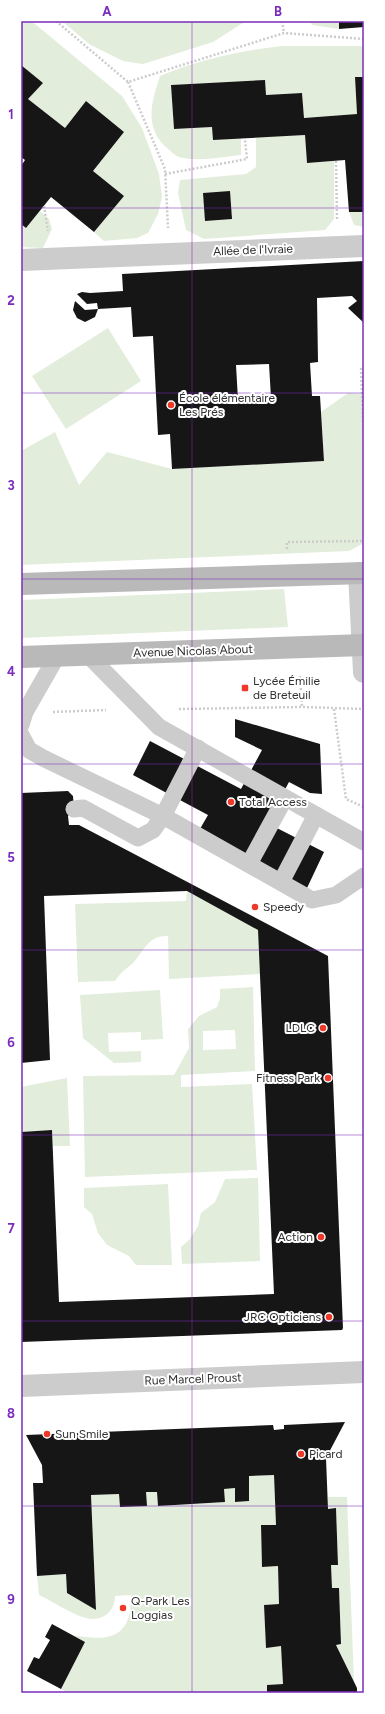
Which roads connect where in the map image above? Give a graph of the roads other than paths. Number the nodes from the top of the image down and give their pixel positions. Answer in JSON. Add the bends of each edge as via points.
{"nodes":[{"id":1,"x":364,"y":246,"type":"edge"},
{"id":2,"x":21,"y":260,"type":"edge"},
{"id":3,"x":362,"y":573,"type":"edge"},
{"id":4,"x":21,"y":584,"type":"edge"},
{"id":5,"x":363,"y":645,"type":"edge"},
{"id":6,"x":88,"y":654,"type":"junction"},
{"id":7,"x":56,"y":656,"type":"junction"},
{"id":8,"x":21,"y":657,"type":"edge"},
{"id":9,"x":364,"y":672,"type":"edge"},
{"id":10,"x":21,"y":725,"type":"edge"},
{"id":11,"x":21,"y":735,"type":"edge"},
{"id":12,"x":198,"y":748,"type":"junction"},
{"id":13,"x":285,"y":798,"type":"junction"},
{"id":14,"x":74,"y":809,"type":"dead end"},
{"id":15,"x":316,"y":815,"type":"junction"},
{"id":16,"x":163,"y":816,"type":"junction"},
{"id":17,"x":364,"y":842,"type":"edge"},
{"id":18,"x":249,"y":864,"type":"junction"},
{"id":19,"x":364,"y":876,"type":"edge"},
{"id":20,"x":281,"y":882,"type":"junction"},
{"id":21,"x":364,"y":1372,"type":"edge"},
{"id":22,"x":21,"y":1386,"type":"edge"}],
"edges":[{"from":1,"to":2,"type":"street","name":"Allée de l'Ivraie"},
{"from":3,"to":4,"type":"main road"},
{"from":3,"to":5,"type":"street"},
{"from":5,"to":6,"type":"main road","name":"Avenue Nicolas About"},
{"from":5,"to":9,"type":"street"},
{"from":6,"to":7,"type":"main road","name":"Avenue Nicolas About"},
{"from":6,"to":12,"type":"lane","via":[[159,727]]},
{"from":7,"to":8,"type":"main road","name":"Avenue Nicolas About"},
{"from":7,"to":10,"type":"lane","via":[[25,712]]},
{"from":11,"to":16,"type":"lane","via":[[30,750],[43,758]]},
{"from":12,"to":13,"type":"lane"},
{"from":12,"to":16,"type":"lane"},
{"from":13,"to":15,"type":"lane"},
{"from":13,"to":18,"type":"lane"},
{"from":14,"to":16,"type":"lane","via":[[83,808],[138,838],[153,830]]},
{"from":15,"to":17,"type":"lane"},
{"from":15,"to":20,"type":"lane"},
{"from":16,"to":18,"type":"lane"},
{"from":18,"to":20,"type":"lane"},
{"from":19,"to":20,"type":"lane","via":[[336,895],[312,900]]},
{"from":21,"to":22,"type":"street","name":"Rue Marcel Proust"}]}
